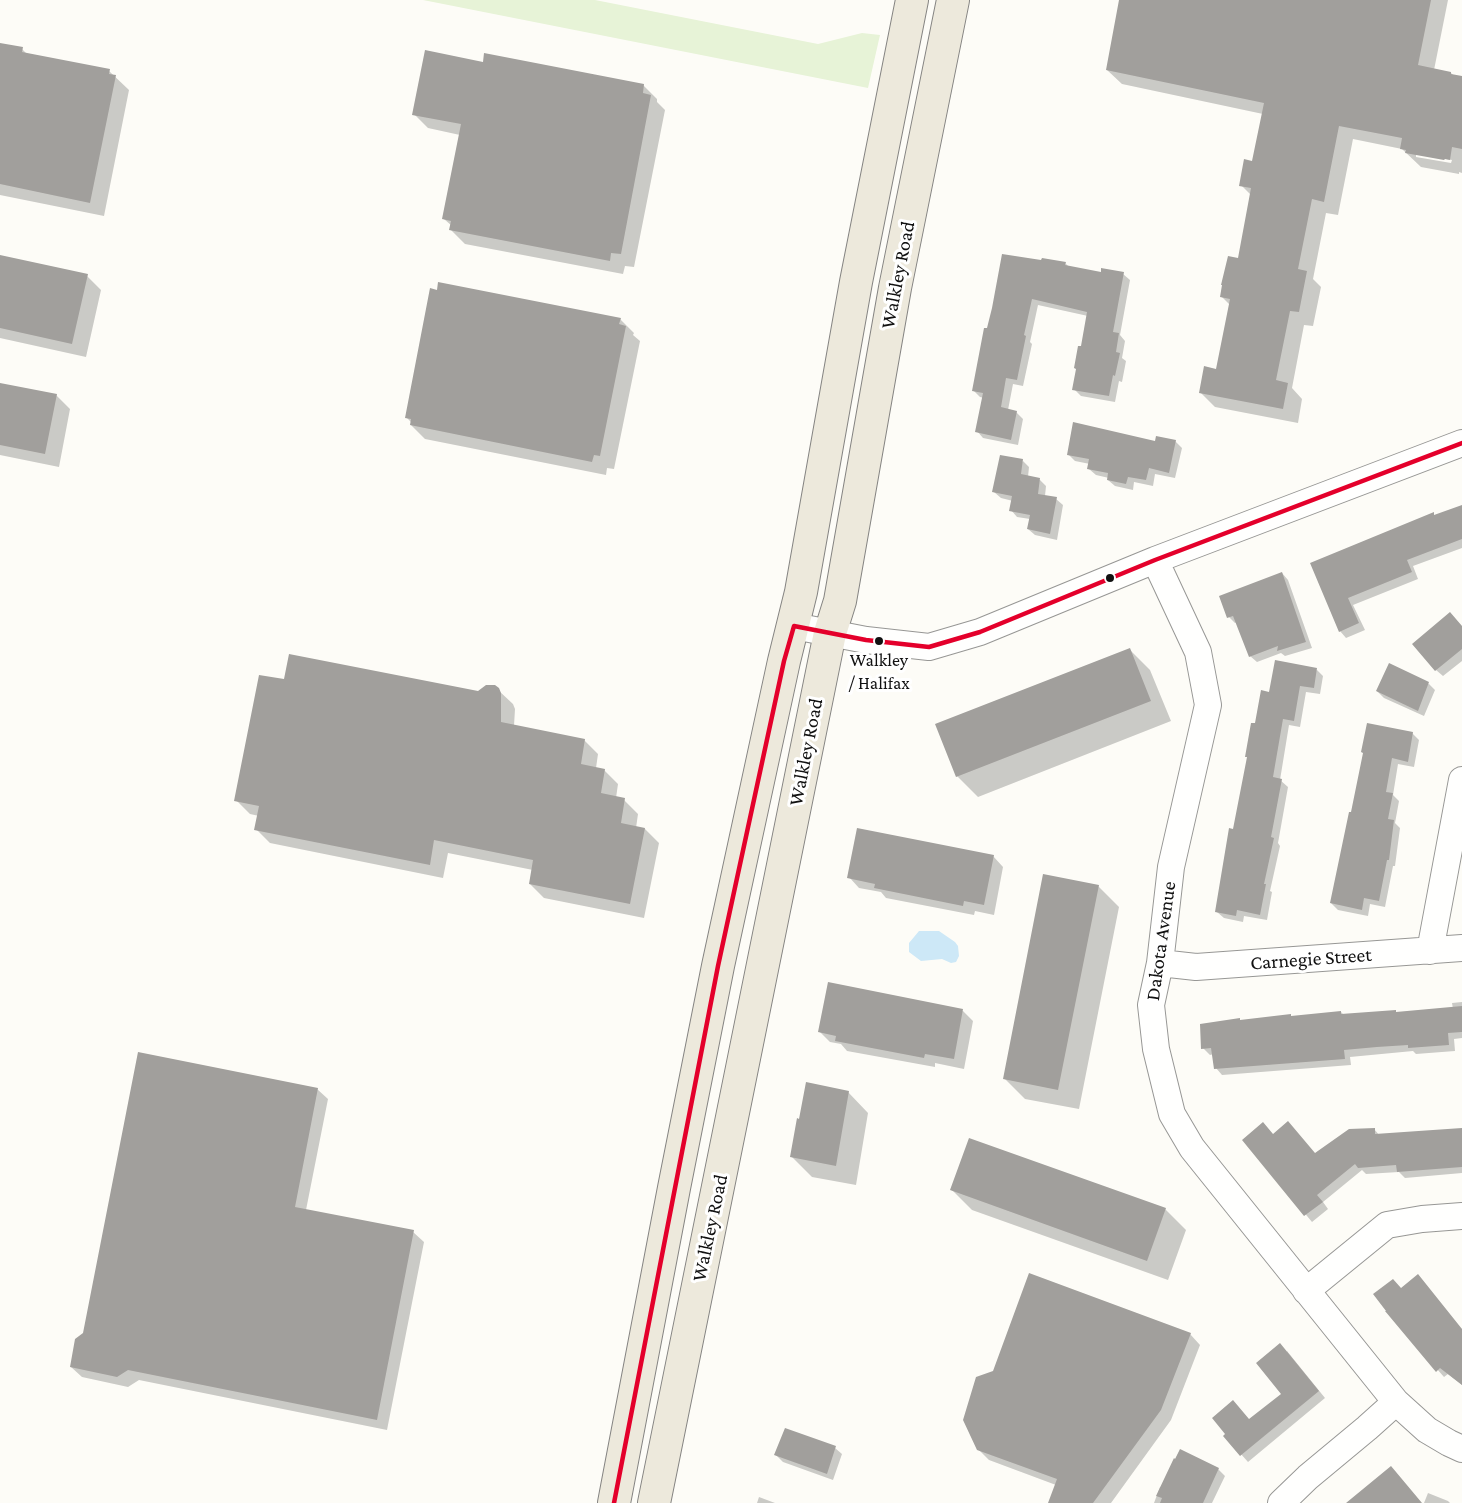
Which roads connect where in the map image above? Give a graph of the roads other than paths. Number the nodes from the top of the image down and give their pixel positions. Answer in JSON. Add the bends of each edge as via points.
{"nodes":[{"id":1,"x":912,"y":0,"type":"edge"},
{"id":2,"x":953,"y":0,"type":"edge"},
{"id":3,"x":893,"y":95,"type":"junction"},
{"id":4,"x":933,"y":99,"type":"junction"},
{"id":5,"x":856,"y":282,"type":"junction"},
{"id":6,"x":895,"y":288,"type":"junction"},
{"id":7,"x":1462,"y":443,"type":"edge"},
{"id":8,"x":1155,"y":560,"type":"junction"},
{"id":9,"x":794,"y":626,"type":"junction"},
{"id":10,"x":830,"y":633,"type":"junction"},
{"id":11,"x":1462,"y":780,"type":"edge"},
{"id":12,"x":1462,"y":948,"type":"edge"},
{"id":13,"x":1430,"y":951,"type":"junction"},
{"id":14,"x":1160,"y":963,"type":"junction"},
{"id":15,"x":674,"y":1188,"type":"junction"},
{"id":16,"x":717,"y":1194,"type":"junction"},
{"id":17,"x":1462,"y":1216,"type":"edge"},
{"id":18,"x":1306,"y":1291,"type":"junction"},
{"id":19,"x":1396,"y":1402,"type":"junction"},
{"id":20,"x":1462,"y":1449,"type":"edge"},
{"id":21,"x":614,"y":1503,"type":"edge"},
{"id":22,"x":654,"y":1503,"type":"edge"},
{"id":23,"x":1281,"y":1503,"type":"edge"}],
"edges":[{"from":1,"to":3,"type":"main road","name":"Walkley Road"},
{"from":2,"to":4,"type":"main road","name":"Walkley Road"},
{"from":3,"to":4,"type":"main road"},
{"from":3,"to":5,"type":"main road","name":"Walkley Road"},
{"from":4,"to":6,"type":"main road","name":"Walkley Road"},
{"from":5,"to":6,"type":"main road"},
{"from":5,"to":9,"type":"main road","name":"Walkley Road"},
{"from":6,"to":10,"type":"main road","name":"Walkley Road","via":[[840,601]]},
{"from":7,"to":8,"type":"street"},
{"from":8,"to":10,"type":"street","via":[[980,632],[929,647]]},
{"from":8,"to":14,"type":"street","name":"Dakota Avenue","via":[[1198,652],[1208,705],[1171,867]]},
{"from":9,"to":10,"type":"street"},
{"from":9,"to":15,"type":"main road","name":"Walkley Road","via":[[718,966]]},
{"from":10,"to":16,"type":"main road","name":"Walkley Road"},
{"from":11,"to":13,"type":"street"},
{"from":12,"to":13,"type":"street","name":"Carnegie Street"},
{"from":13,"to":14,"type":"street","name":"Carnegie Street","via":[[1196,967]]},
{"from":14,"to":18,"type":"street","name":"Dakota Avenue","via":[[1150,1005],[1172,1114],[1192,1148]]},
{"from":15,"to":16,"type":"main road"},
{"from":15,"to":21,"type":"main road","name":"Walkley Road"},
{"from":16,"to":22,"type":"main road","name":"Walkley Road"},
{"from":17,"to":18,"type":"street","via":[[1387,1225]]},
{"from":18,"to":19,"type":"street","name":"Dakota Avenue"},
{"from":19,"to":20,"type":"street","name":"Dakota Avenue","via":[[1427,1430]]},
{"from":19,"to":23,"type":"street"}]}
